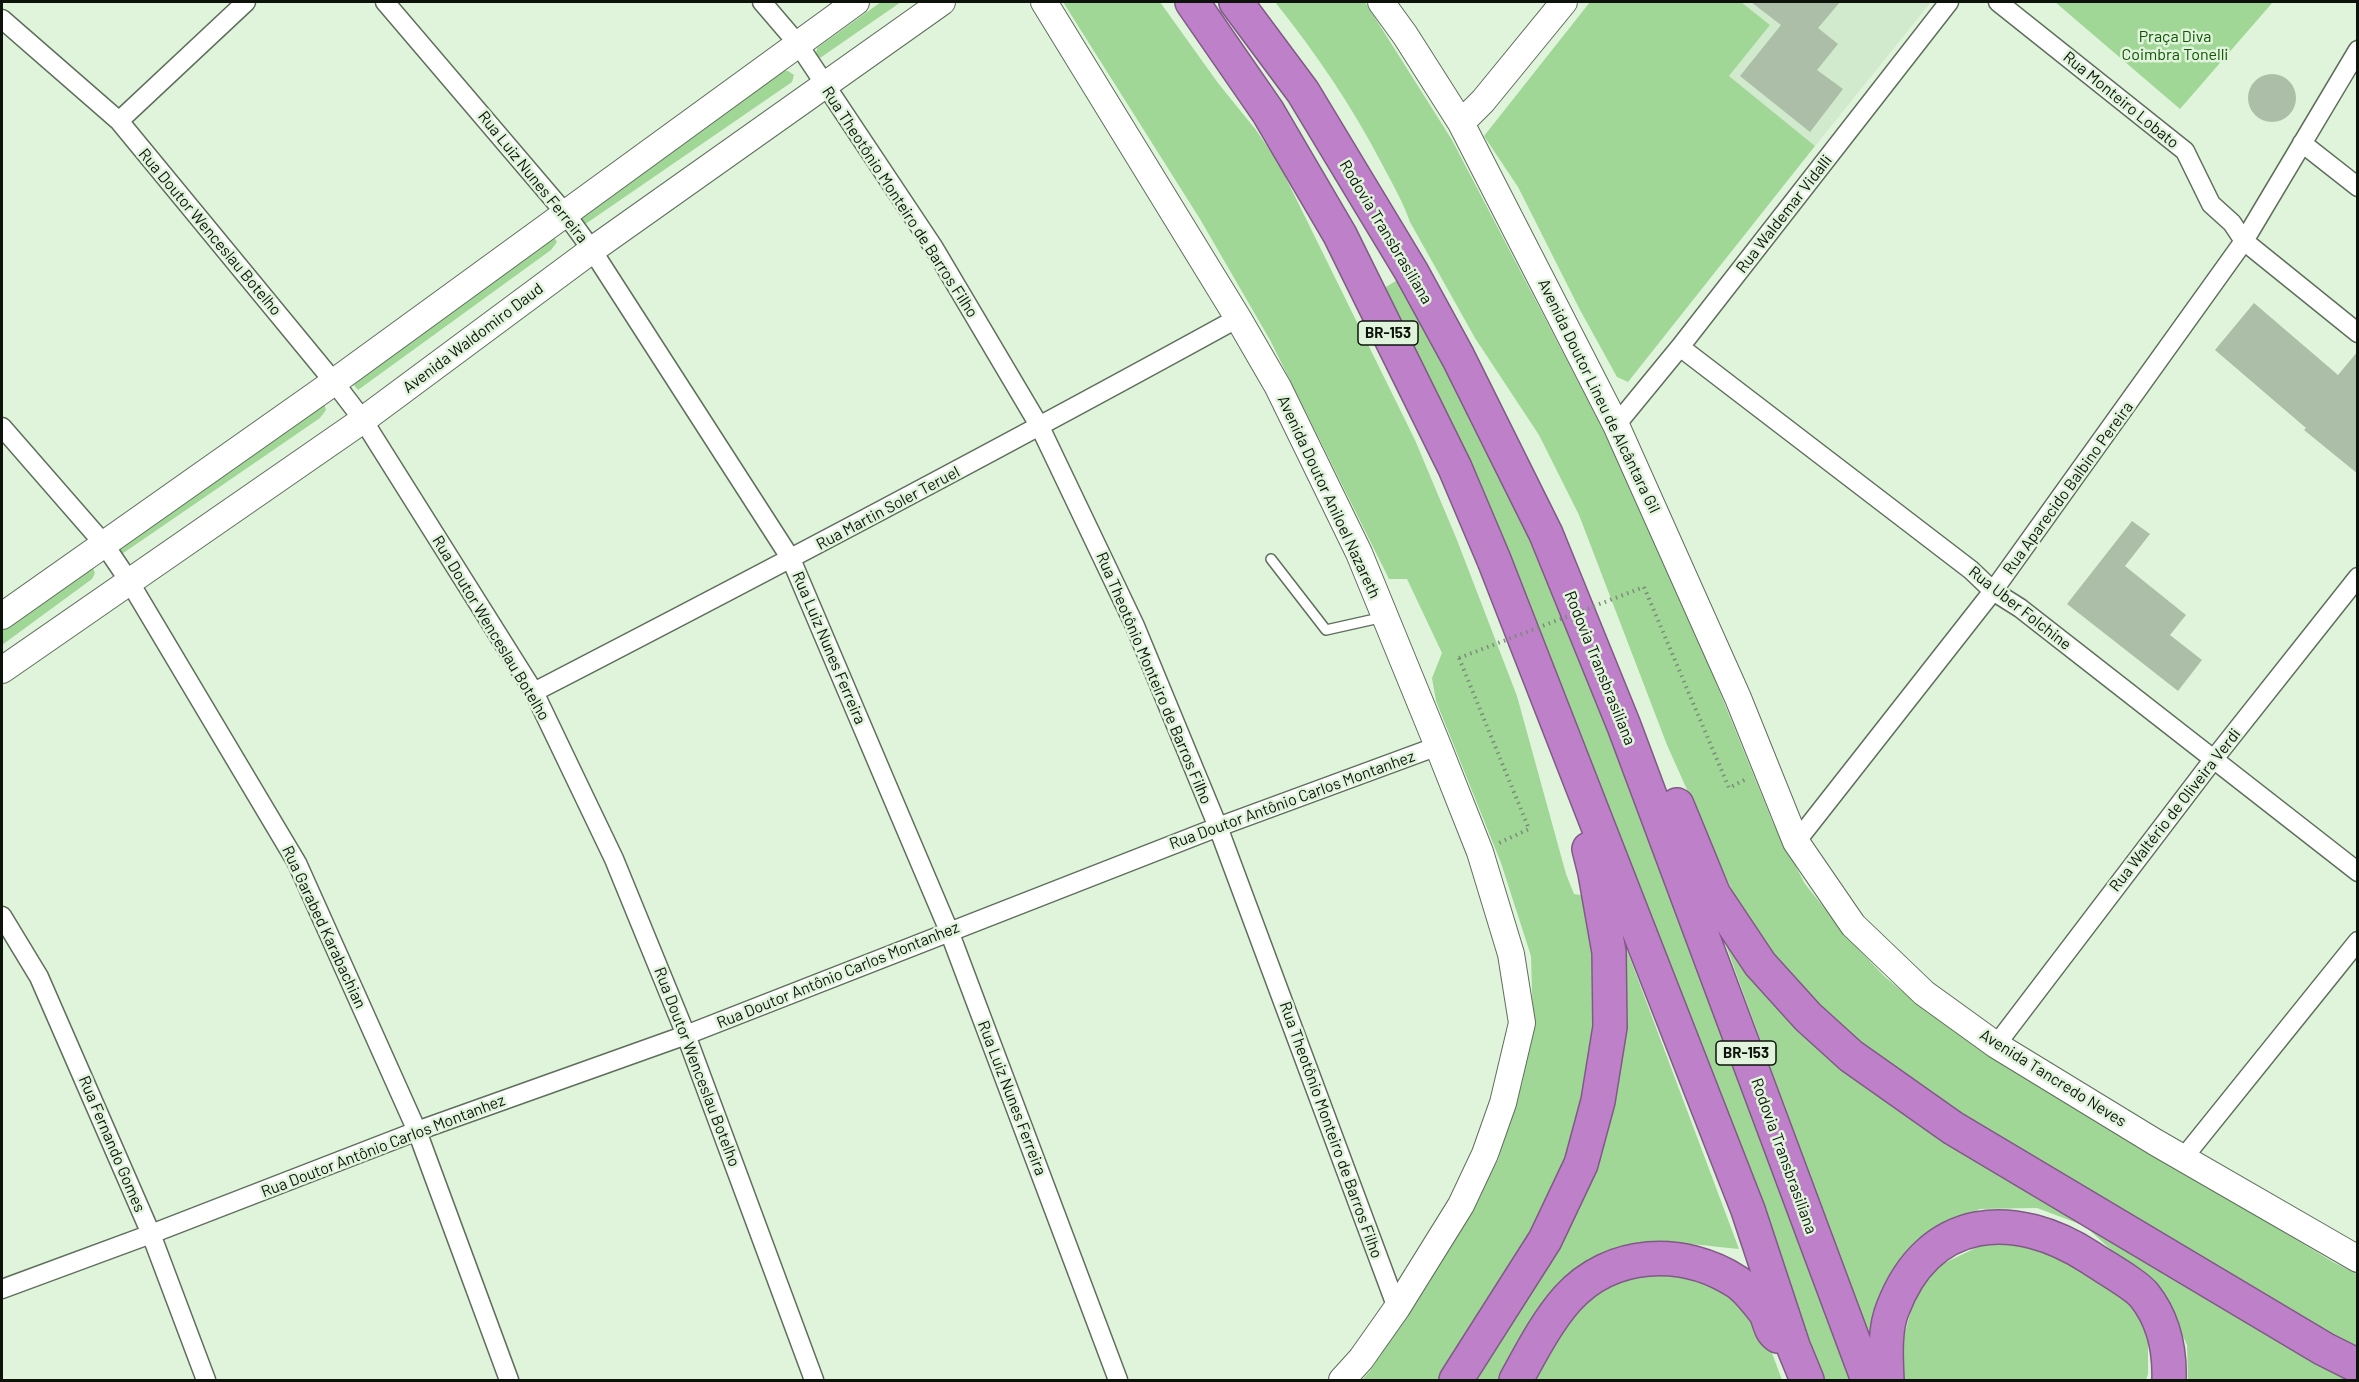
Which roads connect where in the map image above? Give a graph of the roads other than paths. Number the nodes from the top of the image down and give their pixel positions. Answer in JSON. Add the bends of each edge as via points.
{"nodes":[{"id":1,"x":246,"y":2,"type":"edge"},
{"id":2,"x":385,"y":2,"type":"edge"},
{"id":3,"x":762,"y":2,"type":"edge"},
{"id":4,"x":856,"y":2,"type":"edge"},
{"id":5,"x":942,"y":2,"type":"edge"},
{"id":6,"x":1044,"y":2,"type":"edge"},
{"id":7,"x":1192,"y":2,"type":"edge"},
{"id":8,"x":1236,"y":2,"type":"edge"},
{"id":9,"x":1263,"y":2,"type":"edge"},
{"id":10,"x":1381,"y":2,"type":"edge"},
{"id":11,"x":1564,"y":2,"type":"edge"},
{"id":12,"x":1949,"y":2,"type":"edge"},
{"id":13,"x":1998,"y":2,"type":"edge"},
{"id":14,"x":2,"y":19,"type":"edge"},
{"id":15,"x":798,"y":44,"type":"junction"},
{"id":16,"x":2358,"y":51,"type":"edge"},
{"id":17,"x":825,"y":85,"type":"junction"},
{"id":18,"x":1302,"y":92,"type":"junction"},
{"id":19,"x":119,"y":122,"type":"junction"},
{"id":20,"x":1461,"y":123,"type":"junction"},
{"id":21,"x":2302,"y":143,"type":"junction"},
{"id":22,"x":2358,"y":187,"type":"edge"},
{"id":23,"x":565,"y":213,"type":"junction"},
{"id":24,"x":2244,"y":241,"type":"junction"},
{"id":25,"x":592,"y":250,"type":"junction"},
{"id":26,"x":1238,"y":318,"type":"junction"},
{"id":27,"x":2358,"y":333,"type":"edge"},
{"id":28,"x":1680,"y":347,"type":"junction"},
{"id":29,"x":334,"y":382,"type":"junction"},
{"id":30,"x":363,"y":420,"type":"junction"},
{"id":31,"x":1616,"y":425,"type":"junction"},
{"id":32,"x":2,"y":427,"type":"edge"},
{"id":33,"x":1040,"y":427,"type":"junction"},
{"id":34,"x":105,"y":544,"type":"junction"},
{"id":35,"x":791,"y":559,"type":"junction"},
{"id":36,"x":1271,"y":559,"type":"dead end"},
{"id":37,"x":2358,"y":577,"type":"edge"},
{"id":38,"x":129,"y":581,"type":"junction"},
{"id":39,"x":1994,"y":591,"type":"junction"},
{"id":40,"x":2,"y":616,"type":"edge"},
{"id":41,"x":1384,"y":617,"type":"junction"},
{"id":42,"x":2,"y":670,"type":"edge"},
{"id":43,"x":534,"y":692,"type":"junction"},
{"id":44,"x":1624,"y":726,"type":"junction"},
{"id":45,"x":1438,"y":746,"type":"junction"},
{"id":46,"x":2213,"y":760,"type":"junction"},
{"id":47,"x":1577,"y":774,"type":"junction"},
{"id":48,"x":1218,"y":827,"type":"junction"},
{"id":49,"x":1796,"y":842,"type":"junction"},
{"id":50,"x":2358,"y":872,"type":"edge"},
{"id":51,"x":2,"y":916,"type":"edge"},
{"id":52,"x":949,"y":931,"type":"junction"},
{"id":53,"x":2358,"y":941,"type":"edge"},
{"id":54,"x":686,"y":1035,"type":"junction"},
{"id":55,"x":1996,"y":1045,"type":"junction"},
{"id":56,"x":417,"y":1131,"type":"junction"},
{"id":57,"x":2184,"y":1157,"type":"junction"},
{"id":58,"x":151,"y":1234,"type":"junction"},
{"id":59,"x":2358,"y":1259,"type":"edge"},
{"id":60,"x":2,"y":1289,"type":"edge"},
{"id":61,"x":1397,"y":1308,"type":"junction"},
{"id":62,"x":1792,"y":1346,"type":"junction"},
{"id":63,"x":2358,"y":1366,"type":"edge"},
{"id":64,"x":206,"y":1380,"type":"edge"},
{"id":65,"x":509,"y":1380,"type":"edge"},
{"id":66,"x":814,"y":1380,"type":"edge"},
{"id":67,"x":1118,"y":1380,"type":"edge"},
{"id":68,"x":1341,"y":1380,"type":"edge"},
{"id":69,"x":1456,"y":1380,"type":"edge"},
{"id":70,"x":1516,"y":1380,"type":"edge"},
{"id":71,"x":1807,"y":1380,"type":"edge"},
{"id":72,"x":1868,"y":1380,"type":"edge"},
{"id":73,"x":1887,"y":1380,"type":"edge"},
{"id":74,"x":2169,"y":1380,"type":"edge"}],
"edges":[{"from":1,"to":19,"type":"street"},
{"from":2,"to":23,"type":"street","name":"Rua Luiz Nunes Ferreira"},
{"from":3,"to":15,"type":"street","name":"Rua Theotônio Monteiro de Barros Filho"},
{"from":4,"to":15,"type":"main road"},
{"from":5,"to":17,"type":"main road","name":"Avenida Waldomiro Daud"},
{"from":6,"to":26,"type":"main road","name":"Avenida Doutor Aniloel Nazareth"},
{"from":7,"to":47,"type":"highway","number":"BR-153","via":[[1268,112],[1340,236],[1455,468]]},
{"from":8,"to":18,"type":"highway","name":"Rodovia Transbrasiliana","number":"BR-153"},
{"from":9,"to":18,"type":"highway","via":[[1297,56]]},
{"from":10,"to":20,"type":"main road","name":"Avenida Doutor Lineu de Alcântara Gil"},
{"from":11,"to":20,"type":"main road"},
{"from":12,"to":28,"type":"street","name":"Rua Waldemar Vidalli"},
{"from":13,"to":24,"type":"street","name":"Rua Monteiro Lobato","via":[[2185,152],[2211,204],[2232,223]]},
{"from":14,"to":19,"type":"street","name":"Rua Doutor Wenceslau Botelho"},
{"from":15,"to":17,"type":"street","name":"Rua Theotônio Monteiro de Barros Filho"},
{"from":15,"to":23,"type":"main road"},
{"from":16,"to":21,"type":"street","name":"Rua Aparecido Balbino Pereira"},
{"from":17,"to":25,"type":"main road","name":"Avenida Waldomiro Daud"},
{"from":17,"to":33,"type":"street","name":"Rua Theotônio Monteiro de Barros Filho","via":[[934,248]]},
{"from":18,"to":44,"type":"highway","name":"Rodovia Transbrasiliana","number":"BR-153","via":[[1411,271],[1458,357],[1546,534]]},
{"from":19,"to":29,"type":"street","name":"Rua Doutor Wenceslau Botelho"},
{"from":20,"to":31,"type":"main road","name":"Avenida Doutor Lineu de Alcântara Gil"},
{"from":21,"to":22,"type":"street"},
{"from":21,"to":24,"type":"street","name":"Rua Aparecido Balbino Pereira"},
{"from":23,"to":25,"type":"street","name":"Rua Luiz Nunes Ferreira"},
{"from":23,"to":29,"type":"main road"},
{"from":24,"to":27,"type":"street","name":"Rua Monteiro Lobato"},
{"from":24,"to":39,"type":"street","name":"Rua Aparecido Balbino Pereira"},
{"from":25,"to":30,"type":"main road","name":"Avenida Waldomiro Daud"},
{"from":25,"to":35,"type":"street","name":"Rua Luiz Nunes Ferreira"},
{"from":26,"to":33,"type":"street","name":"Rua Martin Soler Teruel"},
{"from":26,"to":41,"type":"main road","name":"Avenida Doutor Aniloel Nazareth","via":[[1278,387],[1359,553]]},
{"from":28,"to":31,"type":"street","name":"Rua Waldemar Vidalli"},
{"from":28,"to":39,"type":"street","name":"Rua Uber Folchine"},
{"from":29,"to":30,"type":"street","name":"Rua Doutor Wenceslau Botelho"},
{"from":29,"to":34,"type":"main road"},
{"from":30,"to":38,"type":"main road","name":"Avenida Waldomiro Daud"},
{"from":30,"to":43,"type":"street","name":"Rua Doutor Wenceslau Botelho"},
{"from":31,"to":49,"type":"main road","name":"Avenida Doutor Lineu de Alcântara Gil","via":[[1738,698]]},
{"from":32,"to":34,"type":"street","name":"Rua Garabed Karabachian"},
{"from":33,"to":35,"type":"street","name":"Rua Martin Soler Teruel"},
{"from":33,"to":48,"type":"street","name":"Rua Theotônio Monteiro de Barros Filho","via":[[1135,626]]},
{"from":34,"to":38,"type":"street","name":"Rua Garabed Karabachian"},
{"from":34,"to":40,"type":"main road"},
{"from":35,"to":43,"type":"street","name":"Rua Martin Soler Teruel"},
{"from":35,"to":52,"type":"street","name":"Rua Luiz Nunes Ferreira"},
{"from":36,"to":41,"type":"lane","via":[[1326,630]]},
{"from":37,"to":46,"type":"street","name":"Rua Waltério de Oliveira Verdi"},
{"from":38,"to":42,"type":"main road","name":"Avenida Waldomiro Daud"},
{"from":38,"to":56,"type":"street","name":"Rua Garabed Karabachian","via":[[297,863]]},
{"from":39,"to":46,"type":"street","name":"Rua Uber Folchine"},
{"from":39,"to":49,"type":"street","name":"Rua Aparecido Balbino Pereira"},
{"from":41,"to":45,"type":"main road","name":"Avenida Doutor Aniloel Nazareth"},
{"from":43,"to":54,"type":"street","name":"Rua Doutor Wenceslau Botelho","via":[[614,859]]},
{"from":44,"to":63,"type":"highway","via":[[1673,796],[1714,895],[1760,964],[1808,1017],[1851,1056],[1953,1128]]},
{"from":44,"to":72,"type":"highway","name":"Rodovia Transbrasiliana","number":"BR-153"},
{"from":45,"to":48,"type":"street","name":"Rua Doutor Antônio Carlos Montanhez"},
{"from":45,"to":61,"type":"main road","name":"Avenida Doutor Aniloel Nazareth","via":[[1480,852],[1511,954],[1522,1023],[1503,1103],[1485,1154],[1461,1205]]},
{"from":46,"to":50,"type":"street","name":"Rua Uber Folchine"},
{"from":46,"to":55,"type":"street","name":"Rua Waltério de Oliveira Verdi"},
{"from":47,"to":62,"type":"highway","number":"BR-153","via":[[1748,1210]]},
{"from":47,"to":69,"type":"highway","via":[[1578,810],[1595,873],[1609,952],[1610,1027],[1598,1101],[1581,1164],[1545,1240]]},
{"from":48,"to":52,"type":"street","name":"Rua Doutor Antônio Carlos Montanhez"},
{"from":48,"to":61,"type":"street","name":"Rua Theotônio Monteiro de Barros Filho"},
{"from":49,"to":55,"type":"main road","name":"Avenida Tancredo Neves","via":[[1853,924],[1924,993]]},
{"from":51,"to":58,"type":"street","name":"Rua Fernando Gomes","via":[[39,977]]},
{"from":52,"to":54,"type":"street","name":"Rua Doutor Antônio Carlos Montanhez"},
{"from":52,"to":67,"type":"street","name":"Rua Luiz Nunes Ferreira"},
{"from":53,"to":57,"type":"street"},
{"from":54,"to":56,"type":"street","name":"Rua Doutor Antônio Carlos Montanhez"},
{"from":54,"to":66,"type":"street","name":"Rua Doutor Wenceslau Botelho"},
{"from":55,"to":57,"type":"main road","name":"Avenida Tancredo Neves"},
{"from":56,"to":58,"type":"street","name":"Rua Doutor Antônio Carlos Montanhez"},
{"from":56,"to":65,"type":"street","name":"Rua Garabed Karabachian"},
{"from":57,"to":59,"type":"main road","name":"Avenida Tancredo Neves"},
{"from":58,"to":60,"type":"street","name":"Rua Doutor Antônio Carlos Montanhez"},
{"from":58,"to":64,"type":"street","name":"Rua Fernando Gomes"},
{"from":61,"to":68,"type":"main road","name":"Avenida Doutor Aniloel Nazareth"},
{"from":62,"to":70,"type":"highway","via":[[1773,1332],[1765,1313],[1739,1283],[1705,1265],[1665,1257],[1625,1262],[1592,1276],[1566,1300]]},
{"from":62,"to":71,"type":"highway","number":"BR-153"},
{"from":73,"to":74,"type":"highway","via":[[1886,1348],[1892,1309],[1911,1271],[1939,1245],[1971,1229],[2002,1225],[2038,1232],[2075,1248],[2143,1293],[2160,1320],[2170,1354]]}]}
